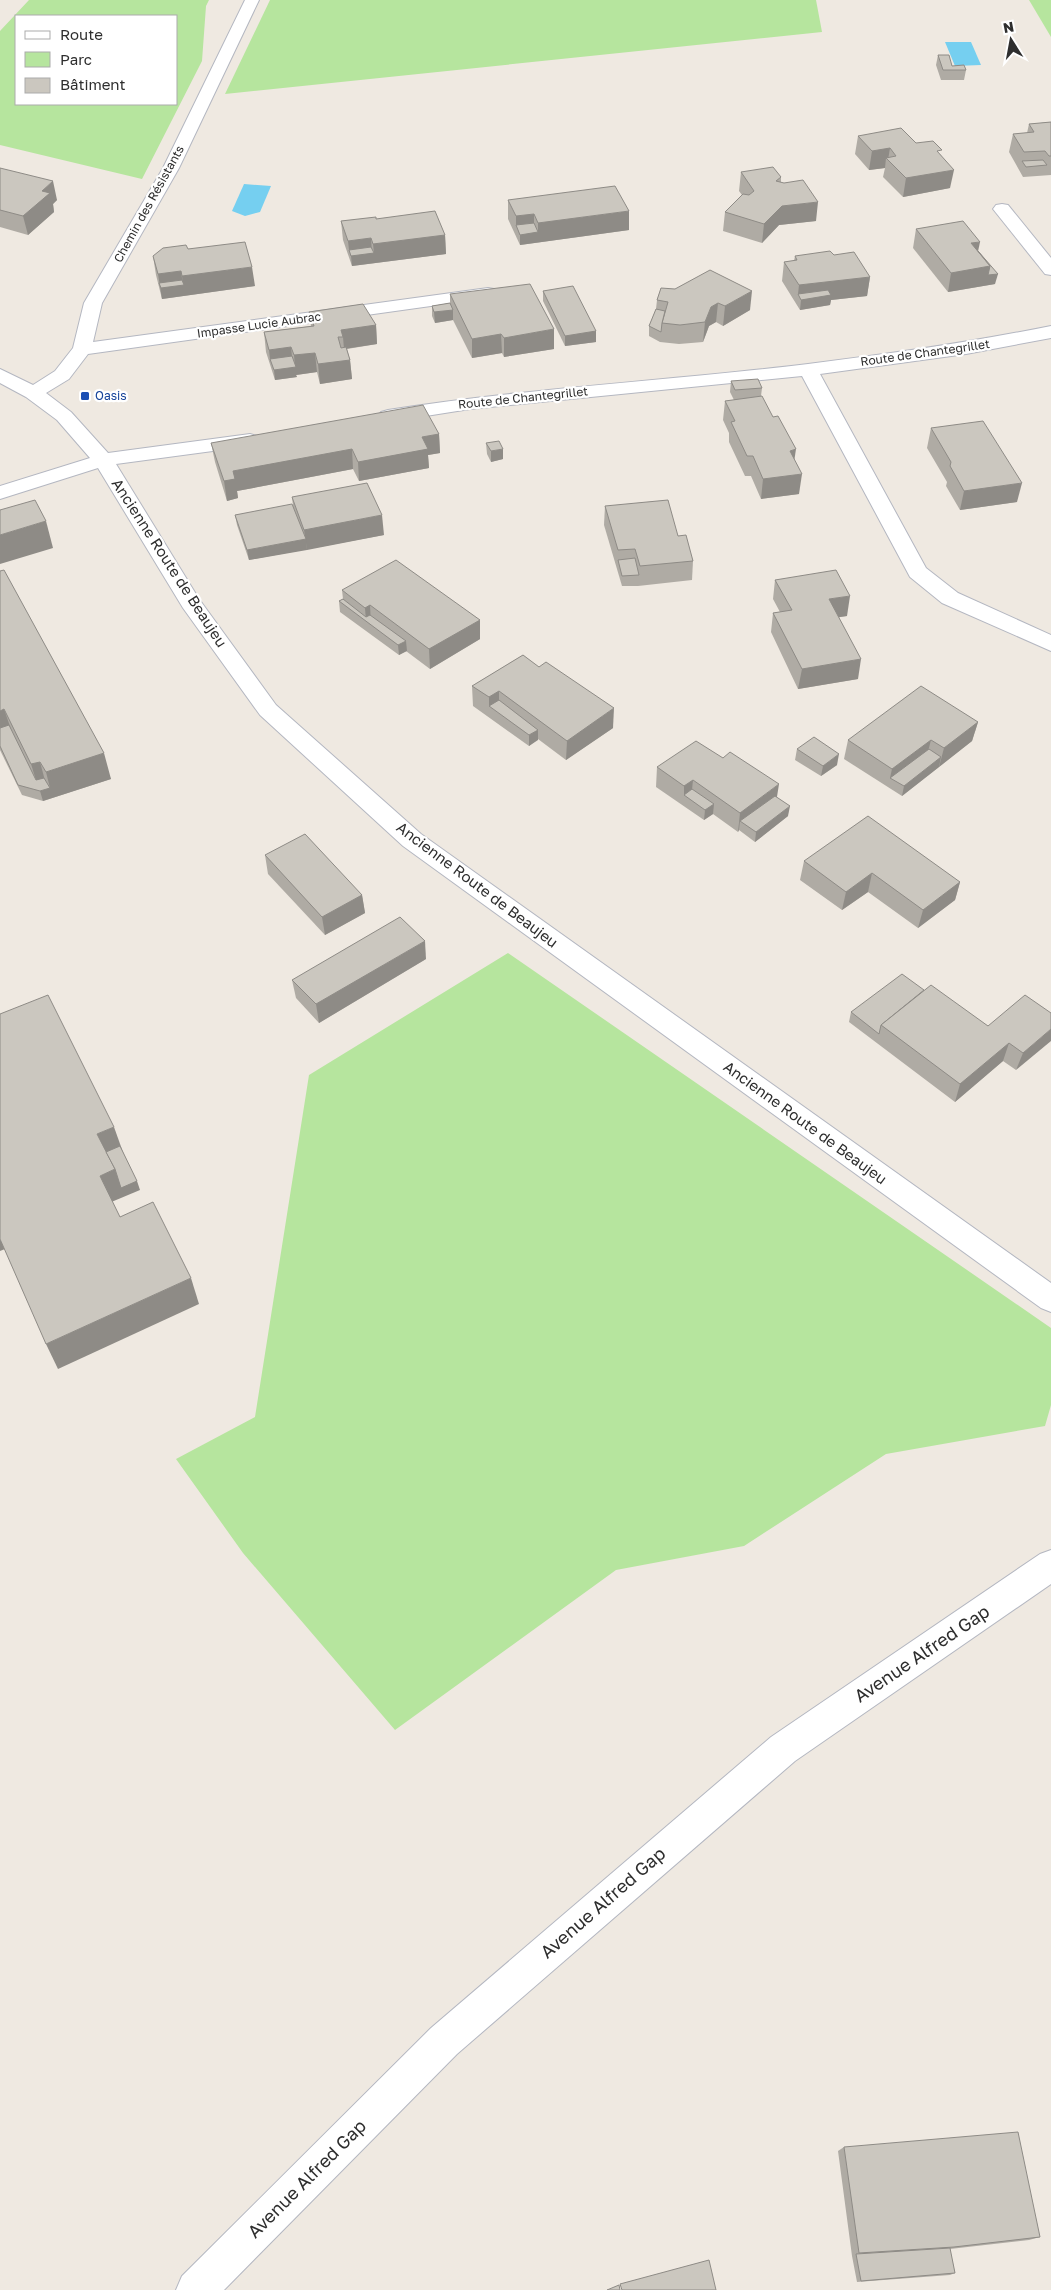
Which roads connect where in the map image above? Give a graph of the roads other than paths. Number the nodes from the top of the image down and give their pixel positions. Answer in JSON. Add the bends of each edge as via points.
{"nodes":[{"id":1,"x":252,"y":0,"type":"edge"},
{"id":2,"x":1002,"y":209,"type":"dead end"},
{"id":3,"x":1051,"y":270,"type":"edge"},
{"id":4,"x":506,"y":290,"type":"edge"},
{"id":5,"x":1051,"y":332,"type":"edge"},
{"id":6,"x":82,"y":349,"type":"junction"},
{"id":7,"x":808,"y":370,"type":"junction"},
{"id":8,"x":0,"y":375,"type":"edge"},
{"id":9,"x":33,"y":393,"type":"junction"},
{"id":10,"x":373,"y":419,"type":"edge"},
{"id":11,"x":266,"y":437,"type":"edge"},
{"id":12,"x":103,"y":460,"type":"junction"},
{"id":13,"x":0,"y":494,"type":"edge"},
{"id":14,"x":1051,"y":644,"type":"edge"},
{"id":15,"x":1051,"y":1300,"type":"edge"},
{"id":16,"x":1051,"y":1566,"type":"edge"},
{"id":17,"x":196,"y":2290,"type":"edge"}],
"edges":[{"from":1,"to":6,"type":"street","name":"Chemin des Résistants","via":[[171,168],[93,303]]},
{"from":2,"to":3,"type":"street"},
{"from":4,"to":6,"type":"street","name":"Impasse Lucie Aubrac"},
{"from":5,"to":7,"type":"street","name":"Route de Chantegrillet","via":[[966,348]]},
{"from":6,"to":9,"type":"street","name":"Chemin des Résistants","via":[[62,375]]},
{"from":7,"to":10,"type":"street","name":"Route de Chantegrillet","via":[[470,403]]},
{"from":7,"to":14,"type":"street","via":[[918,572],[950,598]]},
{"from":8,"to":9,"type":"street","name":"Ancienne Route de Beaujeu"},
{"from":9,"to":12,"type":"street","name":"Ancienne Route de Beaujeu","via":[[64,416]]},
{"from":11,"to":12,"type":"street"},
{"from":12,"to":13,"type":"street"},
{"from":12,"to":15,"type":"street","name":"Ancienne Route de Beaujeu","via":[[191,603],[268,710],[412,840]]},
{"from":16,"to":17,"type":"street","name":"Avenue Alfred Gap","via":[[783,1749],[444,2041]]}]}
